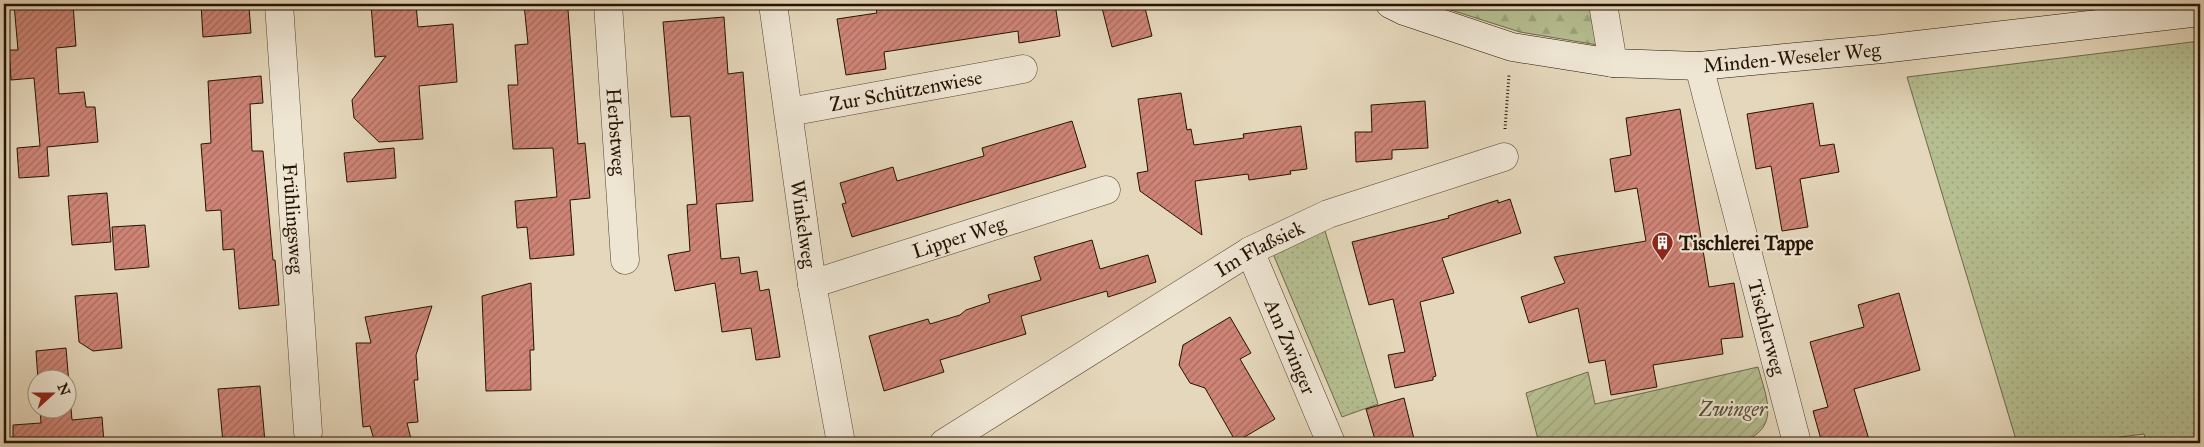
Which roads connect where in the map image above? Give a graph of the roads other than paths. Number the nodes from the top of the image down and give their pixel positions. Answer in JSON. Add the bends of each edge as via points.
{"nodes":[{"id":1,"x":279,"y":4,"type":"edge"},
{"id":2,"x":608,"y":4,"type":"edge"},
{"id":3,"x":773,"y":4,"type":"edge"},
{"id":4,"x":1390,"y":4,"type":"edge"},
{"id":5,"x":1603,"y":4,"type":"edge"},
{"id":6,"x":2200,"y":12,"type":"edge"},
{"id":7,"x":1613,"y":63,"type":"junction"},
{"id":8,"x":1699,"y":66,"type":"junction"},
{"id":9,"x":1023,"y":69,"type":"dead end"},
{"id":10,"x":789,"y":112,"type":"junction"},
{"id":11,"x":1504,"y":157,"type":"road end"},
{"id":12,"x":1106,"y":190,"type":"dead end"},
{"id":13,"x":1250,"y":251,"type":"junction"},
{"id":14,"x":625,"y":260,"type":"dead end"},
{"id":15,"x":812,"y":284,"type":"junction"},
{"id":16,"x":308,"y":432,"type":"dead end"},
{"id":17,"x":841,"y":443,"type":"edge"},
{"id":18,"x":944,"y":443,"type":"edge"},
{"id":19,"x":1331,"y":443,"type":"edge"},
{"id":20,"x":1796,"y":443,"type":"edge"}],
"edges":[{"from":1,"to":16,"type":"street","name":"Frühlingsweg"},
{"from":2,"to":14,"type":"street","name":"Herbstweg"},
{"from":3,"to":10,"type":"street","name":"Winkelweg"},
{"from":4,"to":7,"type":"street","name":"Minden-Weseler Weg","via":[[1512,46]]},
{"from":5,"to":7,"type":"street"},
{"from":6,"to":8,"type":"street","name":"Minden-Weseler Weg","via":[[1882,49]]},
{"from":7,"to":8,"type":"street","name":"Minden-Weseler Weg"},
{"from":8,"to":20,"type":"street","name":"Tischlerweg"},
{"from":9,"to":10,"type":"street","name":"Zur Schützenwiese"},
{"from":10,"to":15,"type":"street","name":"Winkelweg"},
{"from":11,"to":13,"type":"street","name":"Im Flaßsiek","via":[[1328,214]]},
{"from":12,"to":15,"type":"street","name":"Lipper Weg"},
{"from":13,"to":18,"type":"street","name":"Im Flaßsiek"},
{"from":13,"to":19,"type":"street","name":"Am Zwinger"},
{"from":15,"to":17,"type":"street","name":"Winkelweg"}]}
